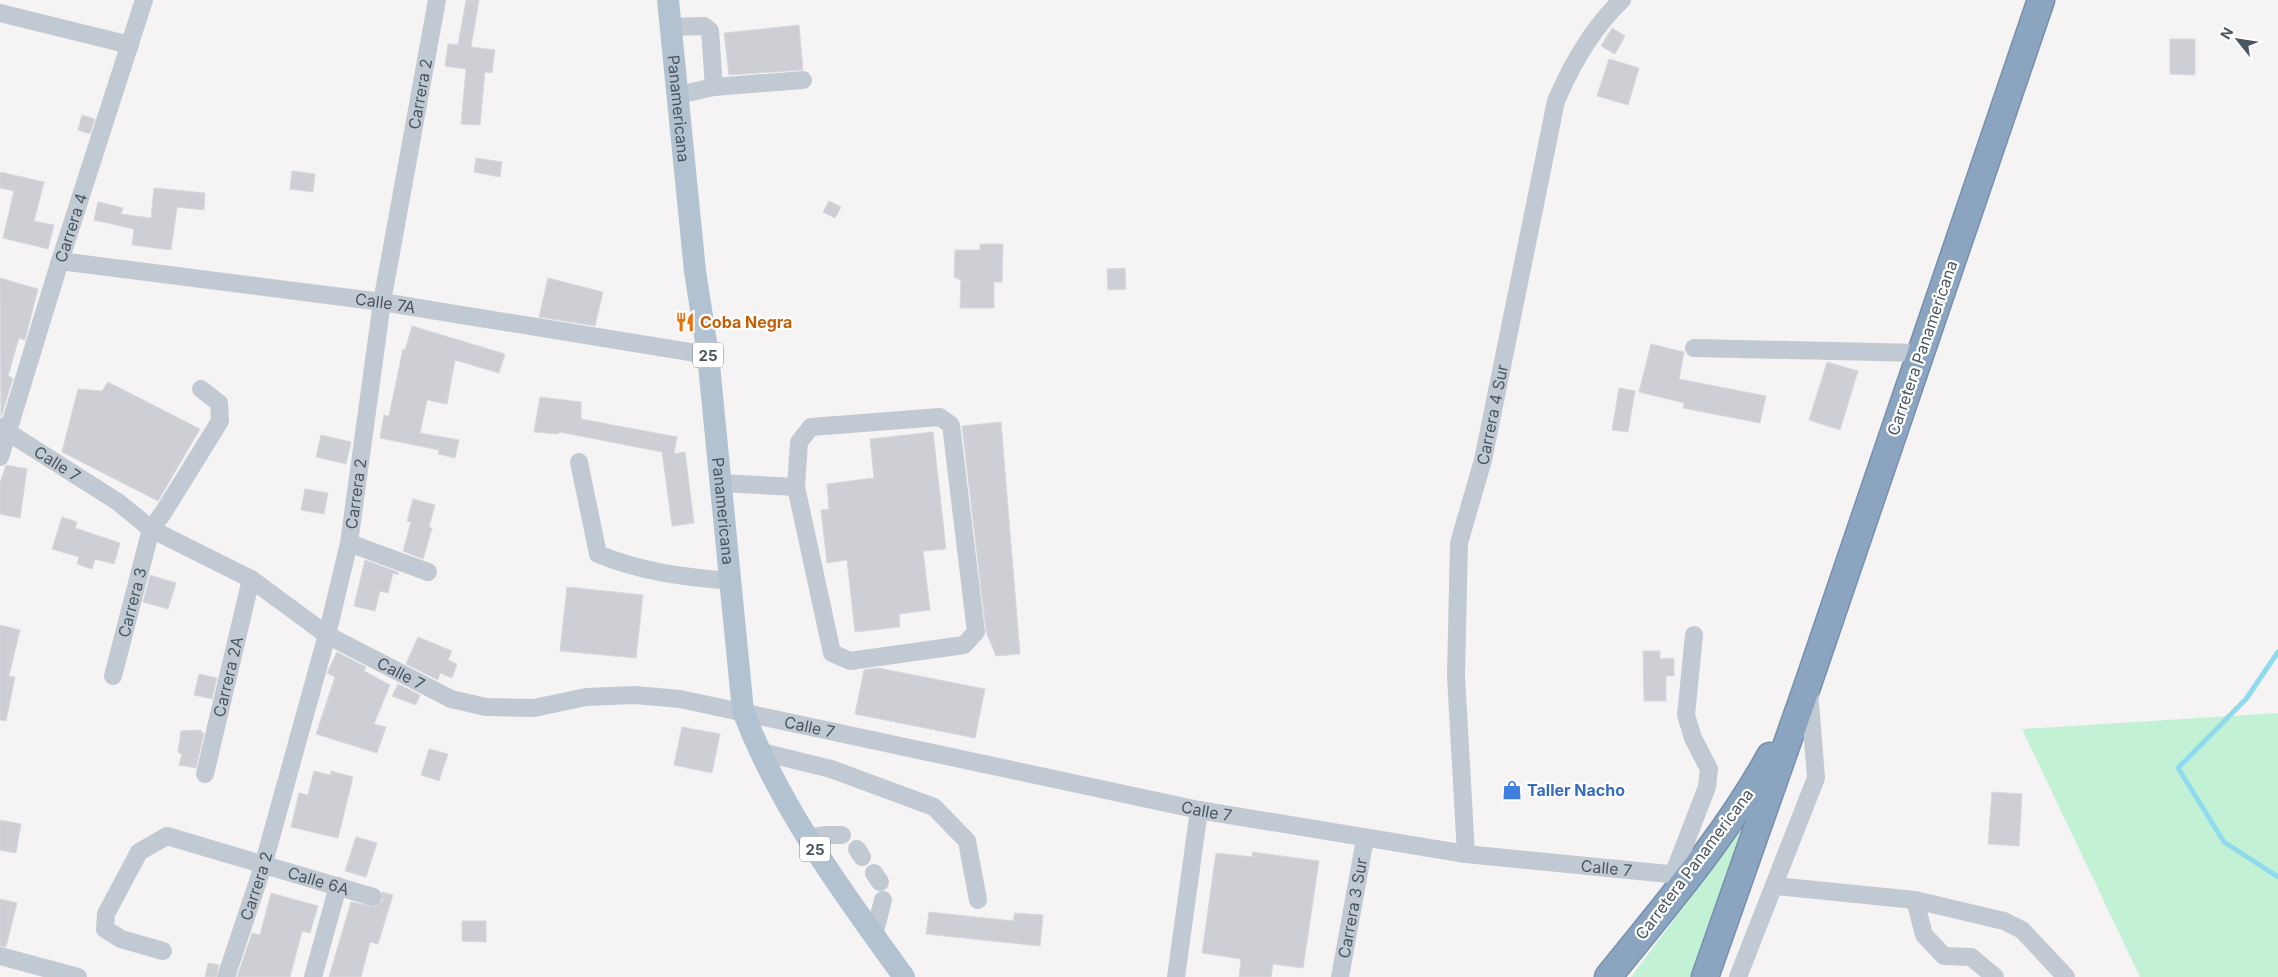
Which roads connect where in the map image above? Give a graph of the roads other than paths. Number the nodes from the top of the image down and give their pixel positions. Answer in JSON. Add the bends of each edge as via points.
{"nodes":[{"id":1,"x":144,"y":0,"type":"edge"},
{"id":2,"x":437,"y":0,"type":"edge"},
{"id":3,"x":668,"y":0,"type":"edge"},
{"id":4,"x":1622,"y":0,"type":"edge"},
{"id":5,"x":2041,"y":0,"type":"edge"},
{"id":6,"x":0,"y":13,"type":"edge"},
{"id":7,"x":671,"y":27,"type":"junction"},
{"id":8,"x":130,"y":45,"type":"junction"},
{"id":9,"x":803,"y":80,"type":"dead end"},
{"id":10,"x":714,"y":87,"type":"junction"},
{"id":11,"x":678,"y":95,"type":"junction"},
{"id":12,"x":60,"y":261,"type":"junction"},
{"id":13,"x":382,"y":302,"type":"junction"},
{"id":14,"x":1694,"y":348,"type":"dead end"},
{"id":15,"x":1921,"y":353,"type":"junction"},
{"id":16,"x":708,"y":355,"type":"junction"},
{"id":17,"x":201,"y":389,"type":"dead end"},
{"id":18,"x":4,"y":429,"type":"edge"},
{"id":19,"x":0,"y":457,"type":"edge"},
{"id":20,"x":579,"y":462,"type":"dead end"},
{"id":21,"x":720,"y":483,"type":"junction"},
{"id":22,"x":796,"y":487,"type":"junction"},
{"id":23,"x":151,"y":529,"type":"junction"},
{"id":24,"x":349,"y":543,"type":"junction"},
{"id":25,"x":428,"y":572,"type":"dead end"},
{"id":26,"x":251,"y":579,"type":"junction"},
{"id":27,"x":731,"y":581,"type":"junction"},
{"id":28,"x":327,"y":635,"type":"junction"},
{"id":29,"x":1694,"y":635,"type":"dead end"},
{"id":30,"x":113,"y":676,"type":"dead end"},
{"id":31,"x":1806,"y":688,"type":"junction"},
{"id":32,"x":743,"y":711,"type":"junction"},
{"id":33,"x":758,"y":751,"type":"junction"},
{"id":34,"x":205,"y":774,"type":"dead end"},
{"id":35,"x":1199,"y":810,"type":"junction"},
{"id":36,"x":842,"y":835,"type":"dead end"},
{"id":37,"x":807,"y":838,"type":"junction"},
{"id":38,"x":1365,"y":839,"type":"junction"},
{"id":39,"x":1466,"y":854,"type":"junction"},
{"id":40,"x":263,"y":866,"type":"junction"},
{"id":41,"x":1681,"y":875,"type":"junction"},
{"id":42,"x":879,"y":885,"type":"dead end"},
{"id":43,"x":338,"y":886,"type":"junction"},
{"id":44,"x":1775,"y":886,"type":"junction"},
{"id":45,"x":373,"y":897,"type":"dead end"},
{"id":46,"x":978,"y":900,"type":"dead end"},
{"id":47,"x":1916,"y":900,"type":"junction"},
{"id":48,"x":874,"y":935,"type":"junction"},
{"id":49,"x":163,"y":951,"type":"dead end"},
{"id":50,"x":0,"y":956,"type":"edge"},
{"id":51,"x":2059,"y":975,"type":"edge"},
{"id":52,"x":1739,"y":976,"type":"edge"},
{"id":53,"x":78,"y":977,"type":"edge"},
{"id":54,"x":226,"y":977,"type":"edge"},
{"id":55,"x":313,"y":977,"type":"edge"},
{"id":56,"x":904,"y":977,"type":"edge"},
{"id":57,"x":1176,"y":977,"type":"edge"},
{"id":58,"x":1340,"y":977,"type":"edge"},
{"id":59,"x":1608,"y":977,"type":"edge"},
{"id":60,"x":1705,"y":977,"type":"edge"},
{"id":61,"x":1996,"y":977,"type":"edge"}],
"edges":[{"from":1,"to":8,"type":"street","name":"Carrera 4"},
{"from":2,"to":13,"type":"street","name":"Carrera 2"},
{"from":3,"to":7,"type":"main road","name":"Panamericana","number":"25"},
{"from":4,"to":39,"type":"street","name":"Carrera 4 Sur","via":[[1607,14],[1581,50],[1556,101],[1483,460],[1459,542],[1456,676]]},
{"from":5,"to":15,"type":"highway","name":"Carretera Panamericana"},
{"from":6,"to":8,"type":"street"},
{"from":7,"to":10,"type":"street","via":[[704,26],[710,31]]},
{"from":7,"to":11,"type":"main road","name":"Panamericana","number":"25"},
{"from":8,"to":12,"type":"street","name":"Carrera 4"},
{"from":9,"to":10,"type":"street"},
{"from":10,"to":11,"type":"street"},
{"from":11,"to":16,"type":"main road","name":"Panamericana","number":"25","via":[[695,271]]},
{"from":12,"to":13,"type":"street","name":"Calle 7A"},
{"from":12,"to":18,"type":"street","name":"Carrera 4"},
{"from":13,"to":16,"type":"street","name":"Calle 7A"},
{"from":13,"to":24,"type":"street","name":"Carrera 2"},
{"from":14,"to":15,"type":"street"},
{"from":15,"to":31,"type":"highway","name":"Carretera Panamericana"},
{"from":16,"to":21,"type":"main road","name":"Panamericana","number":"25"},
{"from":17,"to":23,"type":"street","via":[[219,403],[220,421]]},
{"from":18,"to":19,"type":"street","name":"Carrera 4"},
{"from":18,"to":23,"type":"street","name":"Calle 7","via":[[118,502]]},
{"from":20,"to":27,"type":"street","via":[[598,554],[622,564],[669,575]]},
{"from":21,"to":22,"type":"street"},
{"from":21,"to":27,"type":"main road","name":"Panamericana","number":"25"},
{"from":22,"to":22,"type":"street","via":[[799,442],[811,427],[940,417],[951,425],[976,632],[964,645],[850,661],[832,653]]},
{"from":23,"to":26,"type":"street","name":"Calle 7"},
{"from":23,"to":30,"type":"street","name":"Carrera 3"},
{"from":24,"to":25,"type":"street"},
{"from":24,"to":28,"type":"street","name":"Carrera 2"},
{"from":26,"to":28,"type":"street","name":"Calle 7"},
{"from":26,"to":34,"type":"street","name":"Carrera 2A"},
{"from":27,"to":32,"type":"main road","name":"Panamericana","number":"25"},
{"from":28,"to":32,"type":"street","name":"Calle 7","via":[[451,699],[486,707],[534,708],[586,697],[635,695],[680,699]]},
{"from":28,"to":40,"type":"street","name":"Carrera 2"},
{"from":29,"to":41,"type":"street","via":[[1686,715],[1693,738],[1709,769],[1708,787]]},
{"from":31,"to":41,"type":"highway","name":"Carretera Panamericana","via":[[1733,818]]},
{"from":31,"to":44,"type":"street","via":[[1816,778]]},
{"from":31,"to":60,"type":"highway","name":"Carretera Panamericana"},
{"from":32,"to":33,"type":"main road","name":"Panamericana","number":"25"},
{"from":32,"to":35,"type":"street","name":"Calle 7"},
{"from":33,"to":37,"type":"main road","name":"Panamericana","number":"25"},
{"from":33,"to":46,"type":"street","via":[[830,769],[934,807],[967,841]]},
{"from":35,"to":38,"type":"street","name":"Calle 7"},
{"from":35,"to":57,"type":"street"},
{"from":36,"to":37,"type":"street"},
{"from":37,"to":48,"type":"main road","name":"Panamericana","number":"25"},
{"from":38,"to":39,"type":"street","name":"Calle 7"},
{"from":38,"to":58,"type":"street","name":"Carrera 3 Sur"},
{"from":39,"to":41,"type":"street","name":"Calle 7"},
{"from":40,"to":43,"type":"street","name":"Calle 6A"},
{"from":40,"to":49,"type":"street","name":"Calle 6A","via":[[167,836],[139,852],[106,914],[105,929],[121,939]]},
{"from":40,"to":54,"type":"street","name":"Carrera 2"},
{"from":41,"to":59,"type":"highway","name":"Carretera Panamericana"},
{"from":42,"to":48,"type":"street"},
{"from":43,"to":45,"type":"street","name":"Calle 6A"},
{"from":43,"to":55,"type":"street"},
{"from":44,"to":47,"type":"street"},
{"from":44,"to":52,"type":"street"},
{"from":47,"to":51,"type":"street","via":[[2004,921],[2022,930]]},
{"from":47,"to":61,"type":"street","via":[[1924,936],[1944,956],[1971,957]]},
{"from":48,"to":56,"type":"main road","name":"Panamericana","number":"25"},
{"from":50,"to":53,"type":"street"}]}
